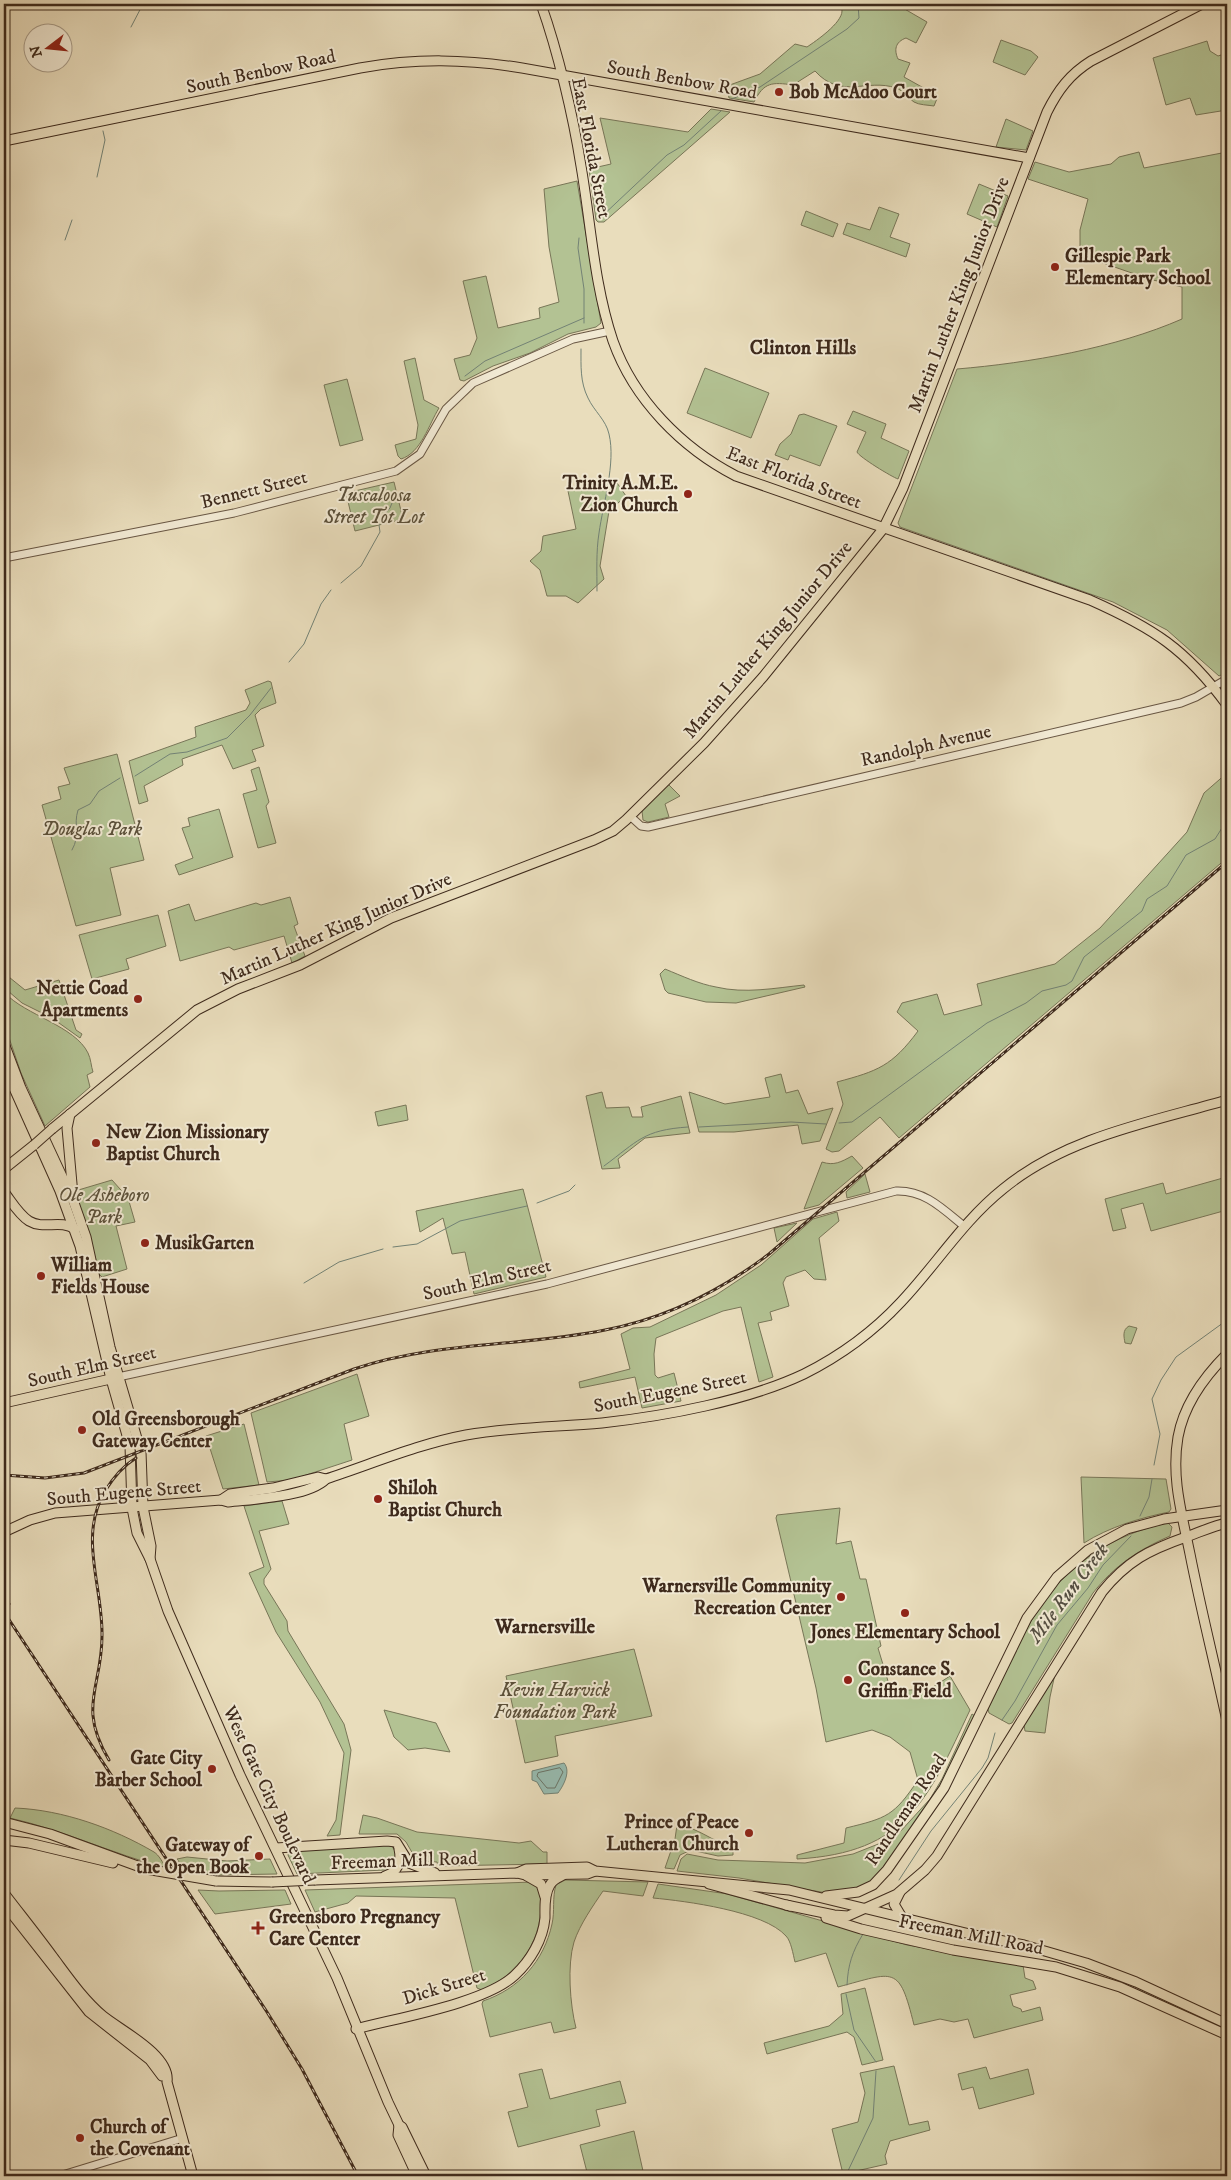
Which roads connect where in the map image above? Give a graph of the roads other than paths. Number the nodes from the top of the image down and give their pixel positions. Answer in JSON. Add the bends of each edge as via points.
{"nodes":[{"id":1,"x":541,"y":4,"type":"edge"},
{"id":2,"x":1202,"y":4,"type":"edge"},
{"id":3,"x":560,"y":75,"type":"junction"},
{"id":4,"x":4,"y":141,"type":"edge"},
{"id":5,"x":1029,"y":158,"type":"junction"},
{"id":6,"x":610,"y":332,"type":"junction"},
{"id":7,"x":883,"y":529,"type":"junction"},
{"id":8,"x":4,"y":558,"type":"edge"},
{"id":9,"x":1227,"y":679,"type":"edge"},
{"id":10,"x":1214,"y":687,"type":"junction"},
{"id":11,"x":1227,"y":706,"type":"edge"},
{"id":12,"x":630,"y":816,"type":"junction"},
{"id":13,"x":4,"y":1043,"type":"edge"},
{"id":14,"x":4,"y":1066,"type":"edge"},
{"id":15,"x":1227,"y":1100,"type":"edge"},
{"id":16,"x":70,"y":1114,"type":"junction"},
{"id":17,"x":4,"y":1169,"type":"edge"},
{"id":18,"x":4,"y":1192,"type":"edge"},
{"id":19,"x":73,"y":1200,"type":"junction"},
{"id":20,"x":66,"y":1207,"type":"junction"},
{"id":21,"x":52,"y":1224,"type":"junction"},
{"id":22,"x":964,"y":1227,"type":"junction"},
{"id":23,"x":74,"y":1229,"type":"junction"},
{"id":24,"x":1227,"y":1354,"type":"edge"},
{"id":25,"x":114,"y":1378,"type":"junction"},
{"id":26,"x":4,"y":1403,"type":"edge"},
{"id":27,"x":143,"y":1507,"type":"junction"},
{"id":28,"x":132,"y":1508,"type":"junction"},
{"id":29,"x":1227,"y":1510,"type":"edge"},
{"id":30,"x":1181,"y":1516,"type":"junction"},
{"id":31,"x":1227,"y":1523,"type":"edge"},
{"id":32,"x":4,"y":1532,"type":"edge"},
{"id":33,"x":1186,"y":1537,"type":"junction"},
{"id":34,"x":150,"y":1559,"type":"junction"},
{"id":35,"x":1227,"y":1721,"type":"edge"},
{"id":36,"x":4,"y":1822,"type":"edge"},
{"id":37,"x":4,"y":1840,"type":"edge"},
{"id":38,"x":396,"y":1842,"type":"junction"},
{"id":39,"x":276,"y":1848,"type":"junction"},
{"id":40,"x":144,"y":1869,"type":"junction"},
{"id":41,"x":595,"y":1870,"type":"junction"},
{"id":42,"x":521,"y":1874,"type":"junction"},
{"id":43,"x":565,"y":1874,"type":"junction"},
{"id":44,"x":442,"y":1875,"type":"junction"},
{"id":45,"x":381,"y":1877,"type":"junction"},
{"id":46,"x":704,"y":1882,"type":"junction"},
{"id":47,"x":789,"y":1890,"type":"junction"},
{"id":48,"x":4,"y":1892,"type":"edge"},
{"id":49,"x":900,"y":1892,"type":"junction"},
{"id":50,"x":546,"y":1899,"type":"junction"},
{"id":51,"x":4,"y":1904,"type":"edge"},
{"id":52,"x":786,"y":1905,"type":"junction"},
{"id":53,"x":864,"y":1910,"type":"junction"},
{"id":54,"x":903,"y":1919,"type":"junction"},
{"id":55,"x":1227,"y":2024,"type":"edge"},
{"id":56,"x":356,"y":2029,"type":"junction"},
{"id":57,"x":1227,"y":2035,"type":"edge"},
{"id":58,"x":166,"y":2082,"type":"junction"},
{"id":59,"x":398,"y":2125,"type":"junction"},
{"id":60,"x":183,"y":2138,"type":"junction"},
{"id":61,"x":59,"y":2176,"type":"edge"},
{"id":62,"x":193,"y":2176,"type":"edge"},
{"id":63,"x":417,"y":2176,"type":"edge"},
{"id":64,"x":426,"y":2176,"type":"edge"}],
"edges":[{"from":1,"to":3,"type":"main road","name":"East Florida Street"},
{"from":2,"to":5,"type":"main road","name":"Martin Luther King Junior Drive","via":[[1091,61],[1071,76],[1052,102]]},
{"from":3,"to":4,"type":"main road","name":"South Benbow Road","via":[[477,61],[397,62]]},
{"from":3,"to":5,"type":"main road","name":"South Benbow Road"},
{"from":3,"to":6,"type":"main road","name":"East Florida Street","via":[[581,165]]},
{"from":5,"to":7,"type":"main road","name":"Martin Luther King Junior Drive","via":[[906,480]]},
{"from":6,"to":7,"type":"main road","name":"East Florida Street","via":[[622,361],[650,405],[682,440],[703,457],[736,476]]},
{"from":6,"to":8,"type":"street","name":"Bennett Street","via":[[573,339],[473,383],[446,409],[420,454],[396,470],[234,513]]},
{"from":7,"to":10,"type":"main road","name":"East Florida Street","via":[[1084,598],[1135,620],[1173,645]]},
{"from":7,"to":12,"type":"main road","name":"Martin Luther King Junior Drive","via":[[746,697]]},
{"from":9,"to":10,"type":"street","name":"Randolph Avenue"},
{"from":10,"to":11,"type":"main road","name":"East Florida Street"},
{"from":10,"to":12,"type":"street","name":"Randolph Avenue","via":[[1181,702],[1143,712],[648,827],[640,826]]},
{"from":12,"to":16,"type":"main road","name":"Martin Luther King Junior Drive","via":[[594,840],[391,918],[300,965],[211,1002],[178,1024]]},
{"from":13,"to":19,"type":"main road","via":[[21,1088]]},
{"from":14,"to":20,"type":"main road"},
{"from":15,"to":22,"type":"main road","name":"South Eugene Street","via":[[1057,1154],[1002,1190]]},
{"from":16,"to":17,"type":"main road","name":"Martin Luther King Junior Drive","bridge":true},
{"from":16,"to":19,"type":"main road","via":[[67,1128]]},
{"from":18,"to":21,"type":"main road","via":[[30,1221]]},
{"from":19,"to":25,"type":"main road","via":[[90,1253]]},
{"from":20,"to":21,"type":"main road"},
{"from":20,"to":23,"type":"main road"},
{"from":21,"to":23,"type":"main road","via":[[65,1224]]},
{"from":22,"to":25,"type":"street","name":"South Elm Street","via":[[924,1195],[914,1191],[896,1191],[547,1284]]},
{"from":22,"to":27,"type":"main road","name":"South Eugene Street","via":[[905,1298],[873,1329],[825,1362],[783,1383],[737,1397],[632,1419],[458,1437],[279,1496]]},
{"from":23,"to":25,"type":"main road"},
{"from":24,"to":30,"type":"main road","via":[[1195,1392],[1178,1436],[1174,1472]]},
{"from":25,"to":26,"type":"main road","name":"South Elm Street"},
{"from":25,"to":27,"type":"main road","name":"West Gate City Boulevard","via":[[141,1452]]},
{"from":25,"to":28,"type":"main road","name":"West Gate City Boulevard","via":[[130,1446]]},
{"from":27,"to":28,"type":"main road","name":"South Eugene Street"},
{"from":27,"to":34,"type":"main road","name":"West Gate City Boulevard","via":[[151,1546]]},
{"from":28,"to":32,"type":"main road","name":"South Eugene Street","via":[[55,1513]]},
{"from":28,"to":34,"type":"main road","name":"West Gate City Boulevard","via":[[137,1533]]},
{"from":29,"to":30,"type":"main road","name":"Randleman Road"},
{"from":30,"to":33,"type":"main road"},
{"from":30,"to":47,"type":"main road","name":"Randleman Road","via":[[1127,1530],[1105,1540],[1057,1577],[1027,1618],[944,1788],[873,1885],[858,1892],[832,1897]]},
{"from":31,"to":33,"type":"main road"},
{"from":33,"to":35,"type":"main road"},
{"from":33,"to":49,"type":"main road","via":[[1140,1556],[1124,1567],[1102,1592],[937,1856]]},
{"from":34,"to":39,"type":"main road","name":"West Gate City Boulevard","via":[[186,1653]]},
{"from":36,"to":40,"type":"main road","name":"Freeman Mill Road"},
{"from":37,"to":40,"type":"main road","name":"Freeman Mill Road","via":[[16,1840],[133,1870]]},
{"from":38,"to":39,"type":"main road"},
{"from":38,"to":44,"type":"main road","via":[[409,1863]]},
{"from":38,"to":45,"type":"main road","via":[[400,1859],[398,1867],[392,1874]]},
{"from":39,"to":56,"type":"main road","name":"West Gate City Boulevard","via":[[337,1978]]},
{"from":40,"to":45,"type":"main road","name":"Freeman Mill Road","bridge":true,"via":[[216,1881]]},
{"from":41,"to":42,"type":"main road","name":"Freeman Mill Road","via":[[587,1867],[526,1868]]},
{"from":41,"to":43,"type":"main road","name":"Freeman Mill Road","via":[[587,1874]]},
{"from":41,"to":46,"type":"main road","name":"Freeman Mill Road"},
{"from":42,"to":43,"type":"main road","name":"Freeman Mill Road"},
{"from":42,"to":44,"type":"main road","name":"Freeman Mill Road"},
{"from":42,"to":50,"type":"main road","via":[[536,1879]]},
{"from":43,"to":50,"type":"main road","via":[[548,1886]]},
{"from":44,"to":45,"type":"main road","name":"Freeman Mill Road"},
{"from":46,"to":47,"type":"main road","name":"Freeman Mill Road"},
{"from":46,"to":52,"type":"main road","name":"Freeman Mill Road"},
{"from":47,"to":53,"type":"main road","name":"Freeman Mill Road"},
{"from":48,"to":58,"type":"main road","via":[[84,1996],[103,2016],[154,2055],[165,2072]]},
{"from":49,"to":53,"type":"main road"},
{"from":49,"to":54,"type":"main road","via":[[894,1904]]},
{"from":50,"to":56,"type":"main road","name":"Dick Street","via":[[539,1941],[529,1960],[497,1989]]},
{"from":51,"to":58,"type":"main road","via":[[89,2012],[150,2060]]},
{"from":52,"to":53,"type":"main road","via":[[848,1916]]},
{"from":52,"to":57,"type":"main road","name":"Freeman Mill Road","via":[[861,1929],[1078,1973]]},
{"from":53,"to":54,"type":"main road","name":"Freeman Mill Road"},
{"from":54,"to":55,"type":"main road","name":"Freeman Mill Road","via":[[1024,1945],[1086,1963]]},
{"from":56,"to":59,"type":"main road","name":"West Gate City Boulevard"},
{"from":58,"to":60,"type":"main road"},
{"from":59,"to":63,"type":"main road","name":"West Gate City Boulevard","via":[[398,2135]]},
{"from":59,"to":64,"type":"main road","name":"West Gate City Boulevard","via":[[402,2127]]},
{"from":60,"to":61,"type":"street"},
{"from":60,"to":62,"type":"main road"}]}
